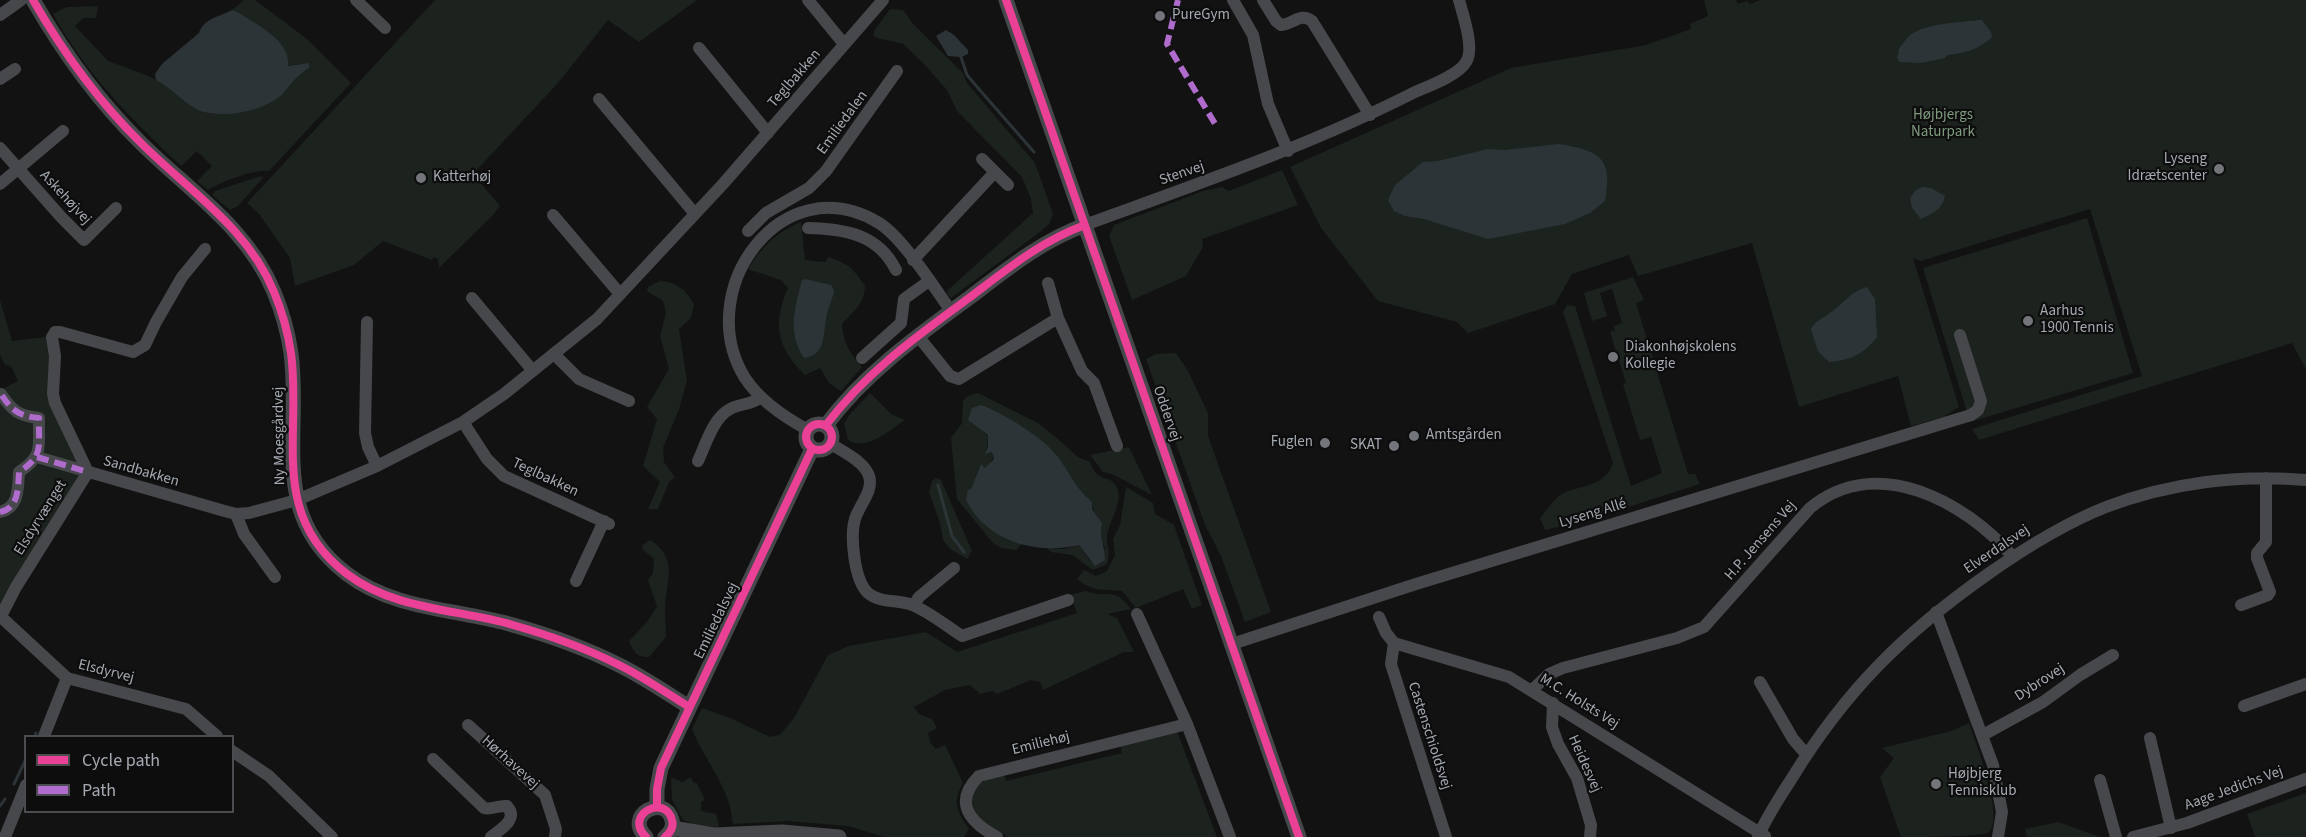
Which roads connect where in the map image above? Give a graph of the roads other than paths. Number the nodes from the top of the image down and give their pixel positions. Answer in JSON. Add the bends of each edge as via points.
{"nodes":[{"id":1,"x":21,"y":0,"type":"edge"},
{"id":2,"x":33,"y":0,"type":"edge"},
{"id":3,"x":356,"y":0,"type":"edge"},
{"id":4,"x":807,"y":0,"type":"edge"},
{"id":5,"x":883,"y":0,"type":"edge"},
{"id":6,"x":1006,"y":0,"type":"edge"},
{"id":7,"x":1233,"y":0,"type":"edge"},
{"id":8,"x":1263,"y":0,"type":"edge"},
{"id":9,"x":1459,"y":0,"type":"edge"},
{"id":10,"x":0,"y":15,"type":"edge"},
{"id":11,"x":385,"y":28,"type":"dead end"},
{"id":12,"x":844,"y":44,"type":"junction"},
{"id":13,"x":699,"y":48,"type":"dead end"},
{"id":14,"x":15,"y":69,"type":"dead end"},
{"id":15,"x":897,"y":71,"type":"dead end"},
{"id":16,"x":0,"y":79,"type":"edge"},
{"id":17,"x":599,"y":99,"type":"dead end"},
{"id":18,"x":1370,"y":115,"type":"junction"},
{"id":19,"x":63,"y":131,"type":"dead end"},
{"id":20,"x":768,"y":133,"type":"junction"},
{"id":21,"x":0,"y":148,"type":"edge"},
{"id":22,"x":1288,"y":151,"type":"junction"},
{"id":23,"x":982,"y":159,"type":"dead end"},
{"id":24,"x":17,"y":169,"type":"junction"},
{"id":25,"x":995,"y":172,"type":"junction"},
{"id":26,"x":0,"y":184,"type":"edge"},
{"id":27,"x":1008,"y":185,"type":"dead end"},
{"id":28,"x":808,"y":188,"type":"junction"},
{"id":29,"x":116,"y":208,"type":"dead end"},
{"id":30,"x":813,"y":209,"type":"junction"},
{"id":31,"x":553,"y":214,"type":"dead end"},
{"id":32,"x":695,"y":214,"type":"junction"},
{"id":33,"x":871,"y":219,"type":"junction"},
{"id":34,"x":1085,"y":225,"type":"junction"},
{"id":35,"x":808,"y":228,"type":"dead end"},
{"id":36,"x":748,"y":231,"type":"dead end"},
{"id":37,"x":863,"y":237,"type":"junction"},
{"id":38,"x":205,"y":249,"type":"dead end"},
{"id":39,"x":913,"y":260,"type":"junction"},
{"id":40,"x":896,"y":270,"type":"dead end"},
{"id":41,"x":929,"y":281,"type":"junction"},
{"id":42,"x":1048,"y":283,"type":"dead end"},
{"id":43,"x":620,"y":294,"type":"junction"},
{"id":44,"x":472,"y":298,"type":"dead end"},
{"id":45,"x":951,"y":311,"type":"junction"},
{"id":46,"x":1058,"y":318,"type":"junction"},
{"id":47,"x":367,"y":322,"type":"dead end"},
{"id":48,"x":1959,"y":335,"type":"dead end"},
{"id":49,"x":918,"y":336,"type":"junction"},
{"id":50,"x":554,"y":354,"type":"junction"},
{"id":51,"x":862,"y":358,"type":"dead end"},
{"id":52,"x":533,"y":370,"type":"junction"},
{"id":53,"x":1,"y":393,"type":"edge"},
{"id":54,"x":761,"y":397,"type":"junction"},
{"id":55,"x":629,"y":401,"type":"dead end"},
{"id":56,"x":463,"y":422,"type":"junction"},
{"id":57,"x":826,"y":425,"type":"junction"},
{"id":58,"x":808,"y":430,"type":"junction"},
{"id":59,"x":831,"y":444,"type":"junction"},
{"id":60,"x":1117,"y":446,"type":"dead end"},
{"id":61,"x":812,"y":449,"type":"junction"},
{"id":62,"x":38,"y":457,"type":"junction"},
{"id":63,"x":698,"y":461,"type":"dead end"},
{"id":64,"x":377,"y":466,"type":"junction"},
{"id":65,"x":88,"y":472,"type":"junction"},
{"id":66,"x":2266,"y":478,"type":"junction"},
{"id":67,"x":2306,"y":480,"type":"edge"},
{"id":68,"x":297,"y":500,"type":"junction"},
{"id":69,"x":0,"y":512,"type":"edge"},
{"id":70,"x":236,"y":514,"type":"junction"},
{"id":71,"x":2013,"y":557,"type":"junction"},
{"id":72,"x":954,"y":567,"type":"dead end"},
{"id":73,"x":275,"y":577,"type":"dead end"},
{"id":74,"x":576,"y":581,"type":"dead end"},
{"id":75,"x":1068,"y":600,"type":"dead end"},
{"id":76,"x":914,"y":605,"type":"junction"},
{"id":77,"x":2241,"y":605,"type":"dead end"},
{"id":78,"x":1936,"y":612,"type":"junction"},
{"id":79,"x":1137,"y":614,"type":"dead end"},
{"id":80,"x":0,"y":616,"type":"edge"},
{"id":81,"x":1379,"y":617,"type":"dead end"},
{"id":82,"x":1394,"y":643,"type":"junction"},
{"id":83,"x":1232,"y":644,"type":"junction"},
{"id":84,"x":2113,"y":655,"type":"dead end"},
{"id":85,"x":67,"y":678,"type":"junction"},
{"id":86,"x":1760,"y":682,"type":"dead end"},
{"id":87,"x":2306,"y":684,"type":"edge"},
{"id":88,"x":1532,"y":690,"type":"junction"},
{"id":89,"x":1553,"y":703,"type":"junction"},
{"id":90,"x":2244,"y":706,"type":"dead end"},
{"id":91,"x":689,"y":707,"type":"junction"},
{"id":92,"x":1187,"y":724,"type":"junction"},
{"id":93,"x":468,"y":725,"type":"dead end"},
{"id":94,"x":44,"y":735,"type":"edge"},
{"id":95,"x":216,"y":735,"type":"edge"},
{"id":96,"x":1983,"y":735,"type":"junction"},
{"id":97,"x":2151,"y":738,"type":"dead end"},
{"id":98,"x":234,"y":752,"type":"edge"},
{"id":99,"x":1806,"y":754,"type":"junction"},
{"id":100,"x":433,"y":759,"type":"dead end"},
{"id":101,"x":2306,"y":779,"type":"edge"},
{"id":102,"x":2100,"y":780,"type":"dead end"},
{"id":103,"x":24,"y":790,"type":"edge"},
{"id":104,"x":657,"y":807,"type":"junction"},
{"id":105,"x":2171,"y":828,"type":"junction"},
{"id":106,"x":669,"y":833,"type":"edge"},
{"id":107,"x":782,"y":834,"type":"edge"},
{"id":108,"x":644,"y":836,"type":"edge"},
{"id":109,"x":1762,"y":836,"type":"edge"},
{"id":110,"x":5,"y":837,"type":"edge"},
{"id":111,"x":332,"y":837,"type":"edge"},
{"id":112,"x":491,"y":837,"type":"edge"},
{"id":113,"x":555,"y":837,"type":"edge"},
{"id":114,"x":839,"y":837,"type":"edge"},
{"id":115,"x":997,"y":837,"type":"edge"},
{"id":116,"x":1230,"y":837,"type":"edge"},
{"id":117,"x":1299,"y":837,"type":"edge"},
{"id":118,"x":1446,"y":837,"type":"edge"},
{"id":119,"x":1590,"y":837,"type":"edge"},
{"id":120,"x":1998,"y":837,"type":"edge"},
{"id":121,"x":2116,"y":837,"type":"edge"},
{"id":122,"x":2133,"y":837,"type":"edge"}],
"edges":[{"from":1,"to":10,"type":"street"},
{"from":2,"to":68,"type":"street","name":"Ny Moesgårdvej","via":[[54,36],[111,113],[223,218],[263,270],[280,309],[291,353],[292,458]]},
{"from":3,"to":11,"type":"street"},
{"from":4,"to":12,"type":"street"},
{"from":5,"to":12,"type":"street","name":"Teglbakken"},
{"from":6,"to":34,"type":"street","name":"Oddervej"},
{"from":7,"to":22,"type":"street","via":[[1253,35],[1268,104]]},
{"from":8,"to":18,"type":"street","via":[[1281,26],[1302,17],[1312,21]]},
{"from":9,"to":18,"type":"street","name":"Stenvej","via":[[1469,46],[1466,63],[1449,76]]},
{"from":12,"to":20,"type":"street","name":"Teglbakken"},
{"from":13,"to":20,"type":"street","name":"Teglbakken"},
{"from":14,"to":16,"type":"street"},
{"from":15,"to":28,"type":"street","name":"Emiliedalen","via":[[826,171]]},
{"from":17,"to":32,"type":"street"},
{"from":18,"to":22,"type":"street","name":"Stenvej"},
{"from":19,"to":24,"type":"street","name":"Askehøjvej"},
{"from":20,"to":32,"type":"street","name":"Teglbakken"},
{"from":21,"to":24,"type":"street","name":"Askehøjvej"},
{"from":22,"to":34,"type":"street","name":"Stenvej"},
{"from":23,"to":25,"type":"street"},
{"from":24,"to":26,"type":"street","name":"Askehøjvej"},
{"from":24,"to":29,"type":"street","name":"Askehøjvej","via":[[84,240]]},
{"from":25,"to":27,"type":"street"},
{"from":25,"to":39,"type":"street"},
{"from":28,"to":30,"type":"street"},
{"from":28,"to":36,"type":"street","name":"Emiliedalen","via":[[766,213]]},
{"from":30,"to":33,"type":"street","via":[[859,213]]},
{"from":30,"to":54,"type":"street","via":[[787,218],[768,233],[745,259],[732,288],[729,320],[733,350],[746,378]]},
{"from":31,"to":43,"type":"street"},
{"from":32,"to":43,"type":"street","name":"Teglbakken"},
{"from":33,"to":37,"type":"street"},
{"from":33,"to":39,"type":"street","via":[[894,235]]},
{"from":34,"to":45,"type":"street","via":[[1040,246]]},
{"from":34,"to":83,"type":"street","name":"Oddervej"},
{"from":35,"to":37,"type":"street","via":[[838,229]]},
{"from":37,"to":40,"type":"street","via":[[880,249]]},
{"from":38,"to":65,"type":"street","name":"Elsdyrvænget","via":[[182,277],[145,345],[133,352],[60,332],[52,337],[55,404]]},
{"from":39,"to":41,"type":"street"},
{"from":41,"to":45,"type":"street"},
{"from":41,"to":51,"type":"street","via":[[904,299],[901,324]]},
{"from":42,"to":46,"type":"street"},
{"from":43,"to":50,"type":"street","name":"Teglbakken","via":[[597,319]]},
{"from":44,"to":52,"type":"street"},
{"from":45,"to":49,"type":"street"},
{"from":46,"to":49,"type":"street","via":[[959,379],[950,376]]},
{"from":46,"to":60,"type":"street","via":[[1082,371],[1094,383]]},
{"from":47,"to":64,"type":"street","via":[[365,434]]},
{"from":48,"to":83,"type":"street","name":"Lyseng Allé","via":[[1981,401],[1978,410],[1965,418],[1416,584]]},
{"from":49,"to":57,"type":"street","via":[[858,387]]},
{"from":50,"to":52,"type":"street","name":"Teglbakken"},
{"from":50,"to":55,"type":"street","via":[[579,379]]},
{"from":52,"to":56,"type":"street","name":"Teglbakken"},
{"from":53,"to":62,"type":"street","via":[[14,412],[39,418]]},
{"from":54,"to":58,"type":"street"},
{"from":54,"to":63,"type":"street","via":[[719,417]]},
{"from":56,"to":64,"type":"street","name":"Teglbakken"},
{"from":56,"to":74,"type":"street","name":"Teglbakken","via":[[487,459],[504,476],[606,522]]},
{"from":57,"to":58,"type":"street","via":[[814,424]]},
{"from":57,"to":59,"type":"street","via":[[832,432]]},
{"from":58,"to":61,"type":"street","via":[[806,438]]},
{"from":59,"to":61,"type":"street","via":[[821,451]]},
{"from":59,"to":76,"type":"street","via":[[858,462],[869,477],[869,490],[855,518],[853,542],[862,585],[878,599]]},
{"from":61,"to":91,"type":"street","name":"Emiliedalsvej"},
{"from":62,"to":65,"type":"street","name":"Sandbakken"},
{"from":62,"to":69,"type":"street","via":[[19,472],[14,504]]},
{"from":64,"to":68,"type":"street","name":"Teglbakken"},
{"from":65,"to":70,"type":"street","name":"Sandbakken"},
{"from":65,"to":80,"type":"street","name":"Elsdyrvænget"},
{"from":66,"to":67,"type":"street","name":"Elverdalsvej"},
{"from":66,"to":71,"type":"street","name":"Elverdalsvej","via":[[2177,487],[2138,497],[2074,521]]},
{"from":66,"to":77,"type":"street","via":[[2266,542],[2257,558],[2270,592]]},
{"from":68,"to":70,"type":"street","name":"Sandbakken"},
{"from":68,"to":91,"type":"street","name":"Ny Moesgårdvej","via":[[316,542],[346,574],[364,586],[403,601],[512,624],[584,648]]},
{"from":70,"to":73,"type":"street","via":[[244,534]]},
{"from":71,"to":78,"type":"street","name":"Elverdalsvej"},
{"from":71,"to":88,"type":"street","name":"H.P. Jensens Vej","via":[[1973,521],[1919,490],[1873,483],[1840,490],[1810,508],[1704,627],[1563,668],[1549,674]]},
{"from":72,"to":76,"type":"street"},
{"from":75,"to":76,"type":"street","via":[[962,636]]},
{"from":78,"to":96,"type":"street"},
{"from":78,"to":99,"type":"street","name":"Elverdalsvej","via":[[1879,662]]},
{"from":79,"to":92,"type":"street"},
{"from":80,"to":85,"type":"street","name":"Elsdyrvej"},
{"from":81,"to":82,"type":"street"},
{"from":82,"to":88,"type":"street","name":"M.C. Holsts Vej","via":[[1509,677]]},
{"from":82,"to":118,"type":"street","name":"Castenschioldsvej","via":[[1391,664]]},
{"from":83,"to":117,"type":"street","name":"Oddervej"},
{"from":84,"to":96,"type":"street","name":"Dybrovej","via":[[2043,702]]},
{"from":85,"to":94,"type":"street"},
{"from":85,"to":95,"type":"street","name":"Elsdyrvej","via":[[186,709]]},
{"from":86,"to":99,"type":"street"},
{"from":87,"to":90,"type":"street"},
{"from":88,"to":89,"type":"street","name":"M.C. Holsts Vej"},
{"from":89,"to":109,"type":"street","name":"M.C. Holsts Vej"},
{"from":89,"to":119,"type":"street","name":"Heidesvej","via":[[1552,727],[1580,786],[1591,825]]},
{"from":91,"to":104,"type":"street","name":"Emiliedalsvej","via":[[661,768]]},
{"from":92,"to":115,"type":"street","name":"Emiliehøj","via":[[979,776],[970,786],[966,804],[976,824]]},
{"from":92,"to":116,"type":"street"},
{"from":93,"to":113,"type":"street","name":"Hørhavevej","via":[[545,795]]},
{"from":96,"to":120,"type":"street","via":[[2002,812]]},
{"from":97,"to":105,"type":"street","name":"Aage Jedichs Vej"},
{"from":98,"to":111,"type":"street","via":[[269,776]]},
{"from":99,"to":109,"type":"street","name":"Elverdalsvej"},
{"from":100,"to":112,"type":"street","via":[[484,808],[500,805],[511,811],[507,825]]},
{"from":101,"to":105,"type":"street","name":"Aage Jedichs Vej"},
{"from":102,"to":121,"type":"street"},
{"from":103,"to":110,"type":"street"},
{"from":104,"to":106,"type":"street","via":[[669,814]]},
{"from":104,"to":108,"type":"street","via":[[646,810],[640,819]]},
{"from":105,"to":122,"type":"street","name":"Aage Jedichs Vej"},
{"from":106,"to":107,"type":"street"},
{"from":107,"to":114,"type":"street"}]}
